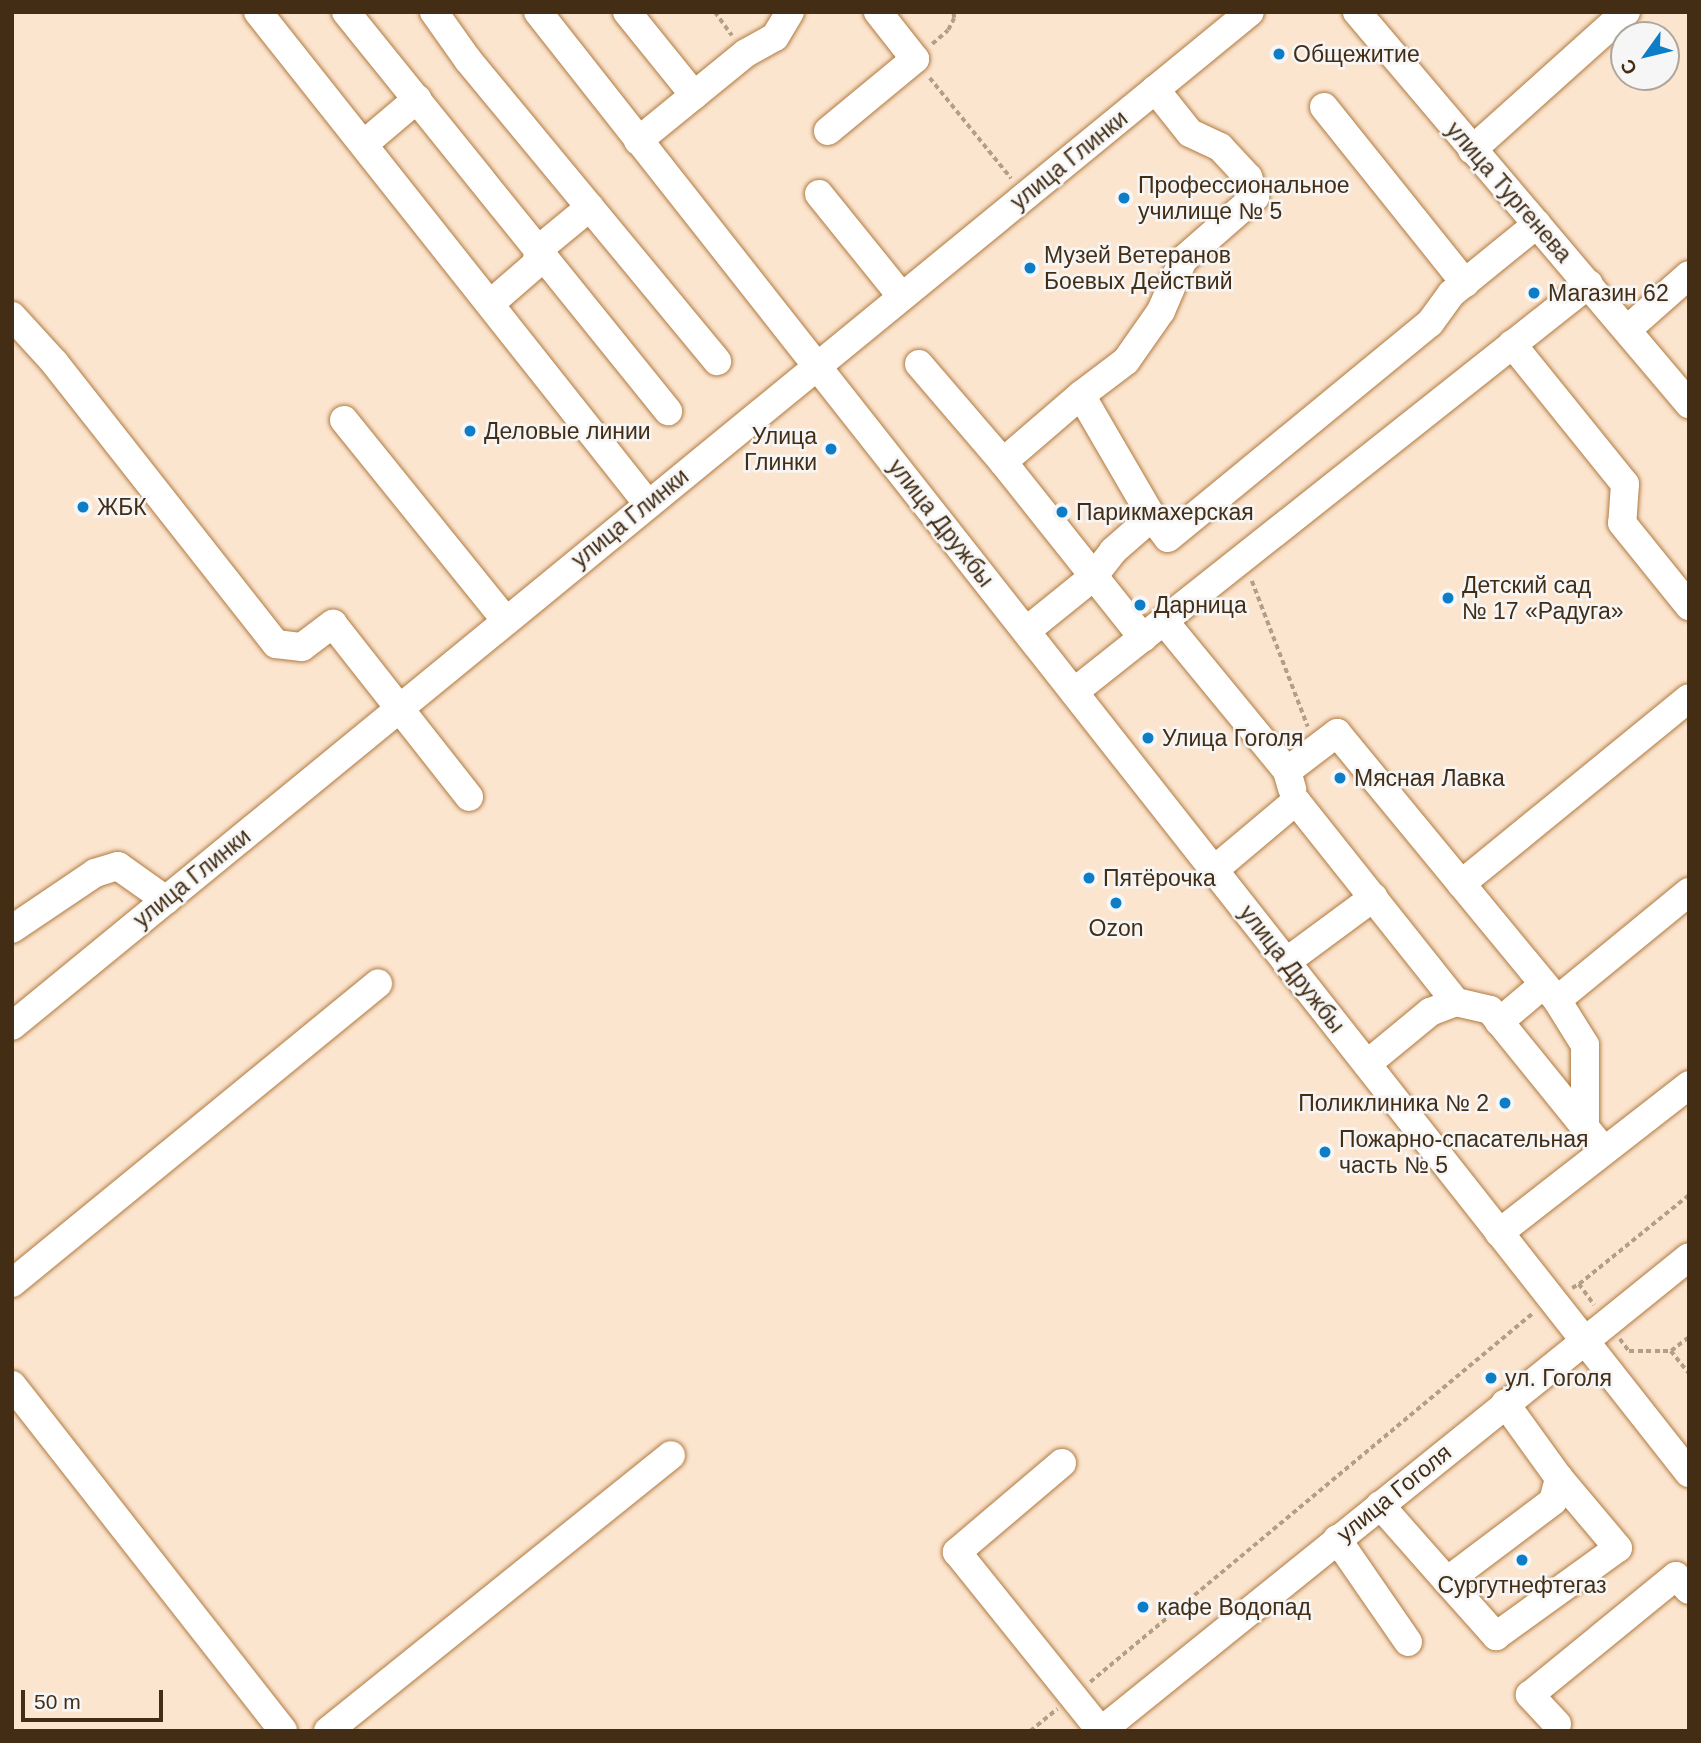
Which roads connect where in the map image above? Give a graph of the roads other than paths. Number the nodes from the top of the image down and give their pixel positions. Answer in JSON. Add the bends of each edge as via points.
{"nodes":[{"id":1,"x":258,"y":12,"type":"edge"},
{"id":2,"x":346,"y":12,"type":"edge"},
{"id":3,"x":434,"y":12,"type":"edge"},
{"id":4,"x":538,"y":12,"type":"edge"},
{"id":5,"x":627,"y":12,"type":"edge"},
{"id":6,"x":790,"y":12,"type":"edge"},
{"id":7,"x":878,"y":12,"type":"edge"},
{"id":8,"x":1250,"y":12,"type":"edge"},
{"id":9,"x":1357,"y":12,"type":"edge"},
{"id":10,"x":1626,"y":12,"type":"edge"},
{"id":11,"x":1155,"y":89,"type":"junction"},
{"id":12,"x":694,"y":95,"type":"junction"},
{"id":13,"x":417,"y":99,"type":"junction"},
{"id":14,"x":1324,"y":107,"type":"dead end"},
{"id":15,"x":828,"y":131,"type":"dead end"},
{"id":16,"x":638,"y":141,"type":"junction"},
{"id":17,"x":364,"y":144,"type":"junction"},
{"id":18,"x":1472,"y":150,"type":"junction"},
{"id":19,"x":819,"y":194,"type":"dead end"},
{"id":20,"x":590,"y":207,"type":"junction"},
{"id":21,"x":1537,"y":225,"type":"junction"},
{"id":22,"x":539,"y":249,"type":"junction"},
{"id":23,"x":1689,"y":275,"type":"edge"},
{"id":24,"x":1465,"y":283,"type":"junction"},
{"id":25,"x":1589,"y":284,"type":"junction"},
{"id":26,"x":902,"y":297,"type":"junction"},
{"id":27,"x":490,"y":304,"type":"junction"},
{"id":28,"x":12,"y":316,"type":"edge"},
{"id":29,"x":1628,"y":329,"type":"junction"},
{"id":30,"x":1512,"y":344,"type":"junction"},
{"id":31,"x":717,"y":361,"type":"dead end"},
{"id":32,"x":919,"y":364,"type":"dead end"},
{"id":33,"x":817,"y":366,"type":"junction"},
{"id":34,"x":1081,"y":395,"type":"junction"},
{"id":35,"x":1689,"y":404,"type":"edge"},
{"id":36,"x":668,"y":411,"type":"dead end"},
{"id":37,"x":344,"y":420,"type":"dead end"},
{"id":38,"x":1003,"y":462,"type":"junction"},
{"id":39,"x":648,"y":504,"type":"junction"},
{"id":40,"x":1152,"y":517,"type":"junction"},
{"id":41,"x":1093,"y":577,"type":"junction"},
{"id":42,"x":1689,"y":606,"type":"edge"},
{"id":43,"x":506,"y":621,"type":"junction"},
{"id":44,"x":1154,"y":629,"type":"junction"},
{"id":45,"x":1026,"y":631,"type":"junction"},
{"id":46,"x":1074,"y":692,"type":"junction"},
{"id":47,"x":1689,"y":698,"type":"edge"},
{"id":48,"x":398,"y":709,"type":"junction"},
{"id":49,"x":1287,"y":772,"type":"junction"},
{"id":50,"x":469,"y":797,"type":"dead end"},
{"id":51,"x":1296,"y":801,"type":"junction"},
{"id":52,"x":1214,"y":870,"type":"junction"},
{"id":53,"x":1461,"y":884,"type":"junction"},
{"id":54,"x":1689,"y":892,"type":"edge"},
{"id":55,"x":1374,"y":897,"type":"junction"},
{"id":56,"x":166,"y":900,"type":"junction"},
{"id":57,"x":12,"y":929,"type":"edge"},
{"id":58,"x":1286,"y":962,"type":"junction"},
{"id":59,"x":378,"y":983,"type":"dead end"},
{"id":60,"x":1550,"y":993,"type":"junction"},
{"id":61,"x":1456,"y":1002,"type":"junction"},
{"id":62,"x":1499,"y":1022,"type":"junction"},
{"id":63,"x":12,"y":1026,"type":"edge"},
{"id":64,"x":1367,"y":1064,"type":"junction"},
{"id":65,"x":1689,"y":1085,"type":"edge"},
{"id":66,"x":1586,"y":1129,"type":"junction"},
{"id":67,"x":1604,"y":1152,"type":"junction"},
{"id":68,"x":1499,"y":1233,"type":"junction"},
{"id":69,"x":1689,"y":1257,"type":"edge"},
{"id":70,"x":12,"y":1283,"type":"edge"},
{"id":71,"x":1584,"y":1339,"type":"junction"},
{"id":72,"x":12,"y":1385,"type":"edge"},
{"id":73,"x":1505,"y":1403,"type":"junction"},
{"id":74,"x":671,"y":1455,"type":"dead end"},
{"id":75,"x":1062,"y":1463,"type":"dead end"},
{"id":76,"x":1686,"y":1463,"type":"edge"},
{"id":77,"x":1559,"y":1478,"type":"junction"},
{"id":78,"x":1380,"y":1505,"type":"junction"},
{"id":79,"x":1337,"y":1539,"type":"junction"},
{"id":80,"x":1447,"y":1581,"type":"junction"},
{"id":81,"x":1689,"y":1590,"type":"edge"},
{"id":82,"x":1408,"y":1642,"type":"dead end"},
{"id":83,"x":1558,"y":1724,"type":"dead end"},
{"id":84,"x":283,"y":1731,"type":"edge"},
{"id":85,"x":328,"y":1731,"type":"edge"},
{"id":86,"x":1101,"y":1731,"type":"edge"}],
"edges":[{"from":1,"to":17,"type":"street"},
{"from":2,"to":13,"type":"street"},
{"from":3,"to":20,"type":"street"},
{"from":4,"to":16,"type":"street","name":"улица Дружбы"},
{"from":5,"to":12,"type":"street"},
{"from":6,"to":12,"type":"street","via":[[775,37],[746,53]]},
{"from":7,"to":15,"type":"street","via":[[915,59]]},
{"from":8,"to":11,"type":"street","name":"улица Глинки"},
{"from":9,"to":18,"type":"street","name":"улица Тургенева"},
{"from":10,"to":18,"type":"street"},
{"from":11,"to":26,"type":"street","name":"улица Глинки"},
{"from":11,"to":34,"type":"street","via":[[1190,132],[1220,147],[1248,177],[1255,197],[1183,260],[1161,311],[1126,361]]},
{"from":12,"to":16,"type":"street"},
{"from":13,"to":17,"type":"street"},
{"from":13,"to":22,"type":"street"},
{"from":14,"to":24,"type":"street"},
{"from":16,"to":33,"type":"street","name":"улица Дружбы"},
{"from":17,"to":27,"type":"street"},
{"from":18,"to":21,"type":"street","name":"улица Тургенева"},
{"from":19,"to":26,"type":"street"},
{"from":20,"to":22,"type":"street"},
{"from":20,"to":31,"type":"street"},
{"from":21,"to":24,"type":"street"},
{"from":21,"to":25,"type":"street","name":"улица Тургенева"},
{"from":22,"to":27,"type":"street","via":[[536,264]]},
{"from":22,"to":36,"type":"street"},
{"from":23,"to":29,"type":"street"},
{"from":24,"to":40,"type":"street","via":[[1430,323],[1168,538]]},
{"from":25,"to":29,"type":"street","name":"улица Тургенева"},
{"from":25,"to":30,"type":"street"},
{"from":26,"to":33,"type":"street","name":"улица Глинки"},
{"from":27,"to":39,"type":"street"},
{"from":28,"to":48,"type":"street","via":[[54,362],[276,644],[302,647],[333,624]]},
{"from":29,"to":35,"type":"street","name":"улица Тургенева"},
{"from":30,"to":42,"type":"street","via":[[1625,484],[1622,523]]},
{"from":30,"to":44,"type":"street"},
{"from":32,"to":38,"type":"street"},
{"from":33,"to":39,"type":"street","name":"улица Глинки"},
{"from":33,"to":45,"type":"street","name":"улица Дружбы"},
{"from":34,"to":38,"type":"street"},
{"from":34,"to":40,"type":"street"},
{"from":37,"to":43,"type":"street"},
{"from":38,"to":41,"type":"street"},
{"from":39,"to":43,"type":"street","name":"улица Глинки"},
{"from":40,"to":41,"type":"street","via":[[1113,551]]},
{"from":41,"to":44,"type":"street"},
{"from":41,"to":45,"type":"street"},
{"from":43,"to":48,"type":"street","name":"улица Глинки"},
{"from":44,"to":46,"type":"street"},
{"from":44,"to":49,"type":"street"},
{"from":45,"to":46,"type":"street","name":"улица Дружбы"},
{"from":46,"to":52,"type":"street","name":"улица Дружбы"},
{"from":47,"to":53,"type":"street"},
{"from":48,"to":50,"type":"street"},
{"from":48,"to":56,"type":"street","name":"улица Глинки"},
{"from":49,"to":51,"type":"street"},
{"from":49,"to":53,"type":"street","via":[[1336,733]]},
{"from":51,"to":52,"type":"street"},
{"from":51,"to":55,"type":"street"},
{"from":52,"to":58,"type":"street","name":"улица Дружбы"},
{"from":53,"to":60,"type":"street"},
{"from":54,"to":60,"type":"street"},
{"from":55,"to":58,"type":"street"},
{"from":55,"to":61,"type":"street"},
{"from":56,"to":57,"type":"street","via":[[118,866],[95,873]]},
{"from":56,"to":63,"type":"street","name":"улица Глинки"},
{"from":58,"to":64,"type":"street","name":"улица Дружбы"},
{"from":59,"to":70,"type":"street"},
{"from":60,"to":62,"type":"street"},
{"from":60,"to":66,"type":"street","via":[[1585,1045]]},
{"from":61,"to":62,"type":"street","via":[[1490,1010]]},
{"from":61,"to":64,"type":"street","via":[[1430,1012]]},
{"from":62,"to":66,"type":"street"},
{"from":64,"to":68,"type":"street","name":"улица Дружбы"},
{"from":65,"to":67,"type":"street"},
{"from":66,"to":67,"type":"street"},
{"from":67,"to":68,"type":"street"},
{"from":68,"to":71,"type":"street","name":"улица Дружбы"},
{"from":69,"to":71,"type":"street","name":"улица Гоголя"},
{"from":71,"to":73,"type":"street","name":"улица Гоголя"},
{"from":71,"to":76,"type":"street","name":"улица Дружбы"},
{"from":72,"to":84,"type":"street"},
{"from":73,"to":77,"type":"street"},
{"from":73,"to":78,"type":"street","name":"улица Гоголя"},
{"from":74,"to":85,"type":"street"},
{"from":75,"to":86,"type":"street","via":[[957,1552]]},
{"from":77,"to":80,"type":"street","via":[[1552,1501]]},
{"from":77,"to":80,"type":"street","via":[[1618,1548],[1496,1636]]},
{"from":78,"to":79,"type":"street","name":"улица Гоголя"},
{"from":78,"to":80,"type":"street"},
{"from":79,"to":82,"type":"street"},
{"from":79,"to":86,"type":"street","name":"улица Гоголя"},
{"from":81,"to":83,"type":"street","via":[[1676,1576],[1530,1695]]}]}
